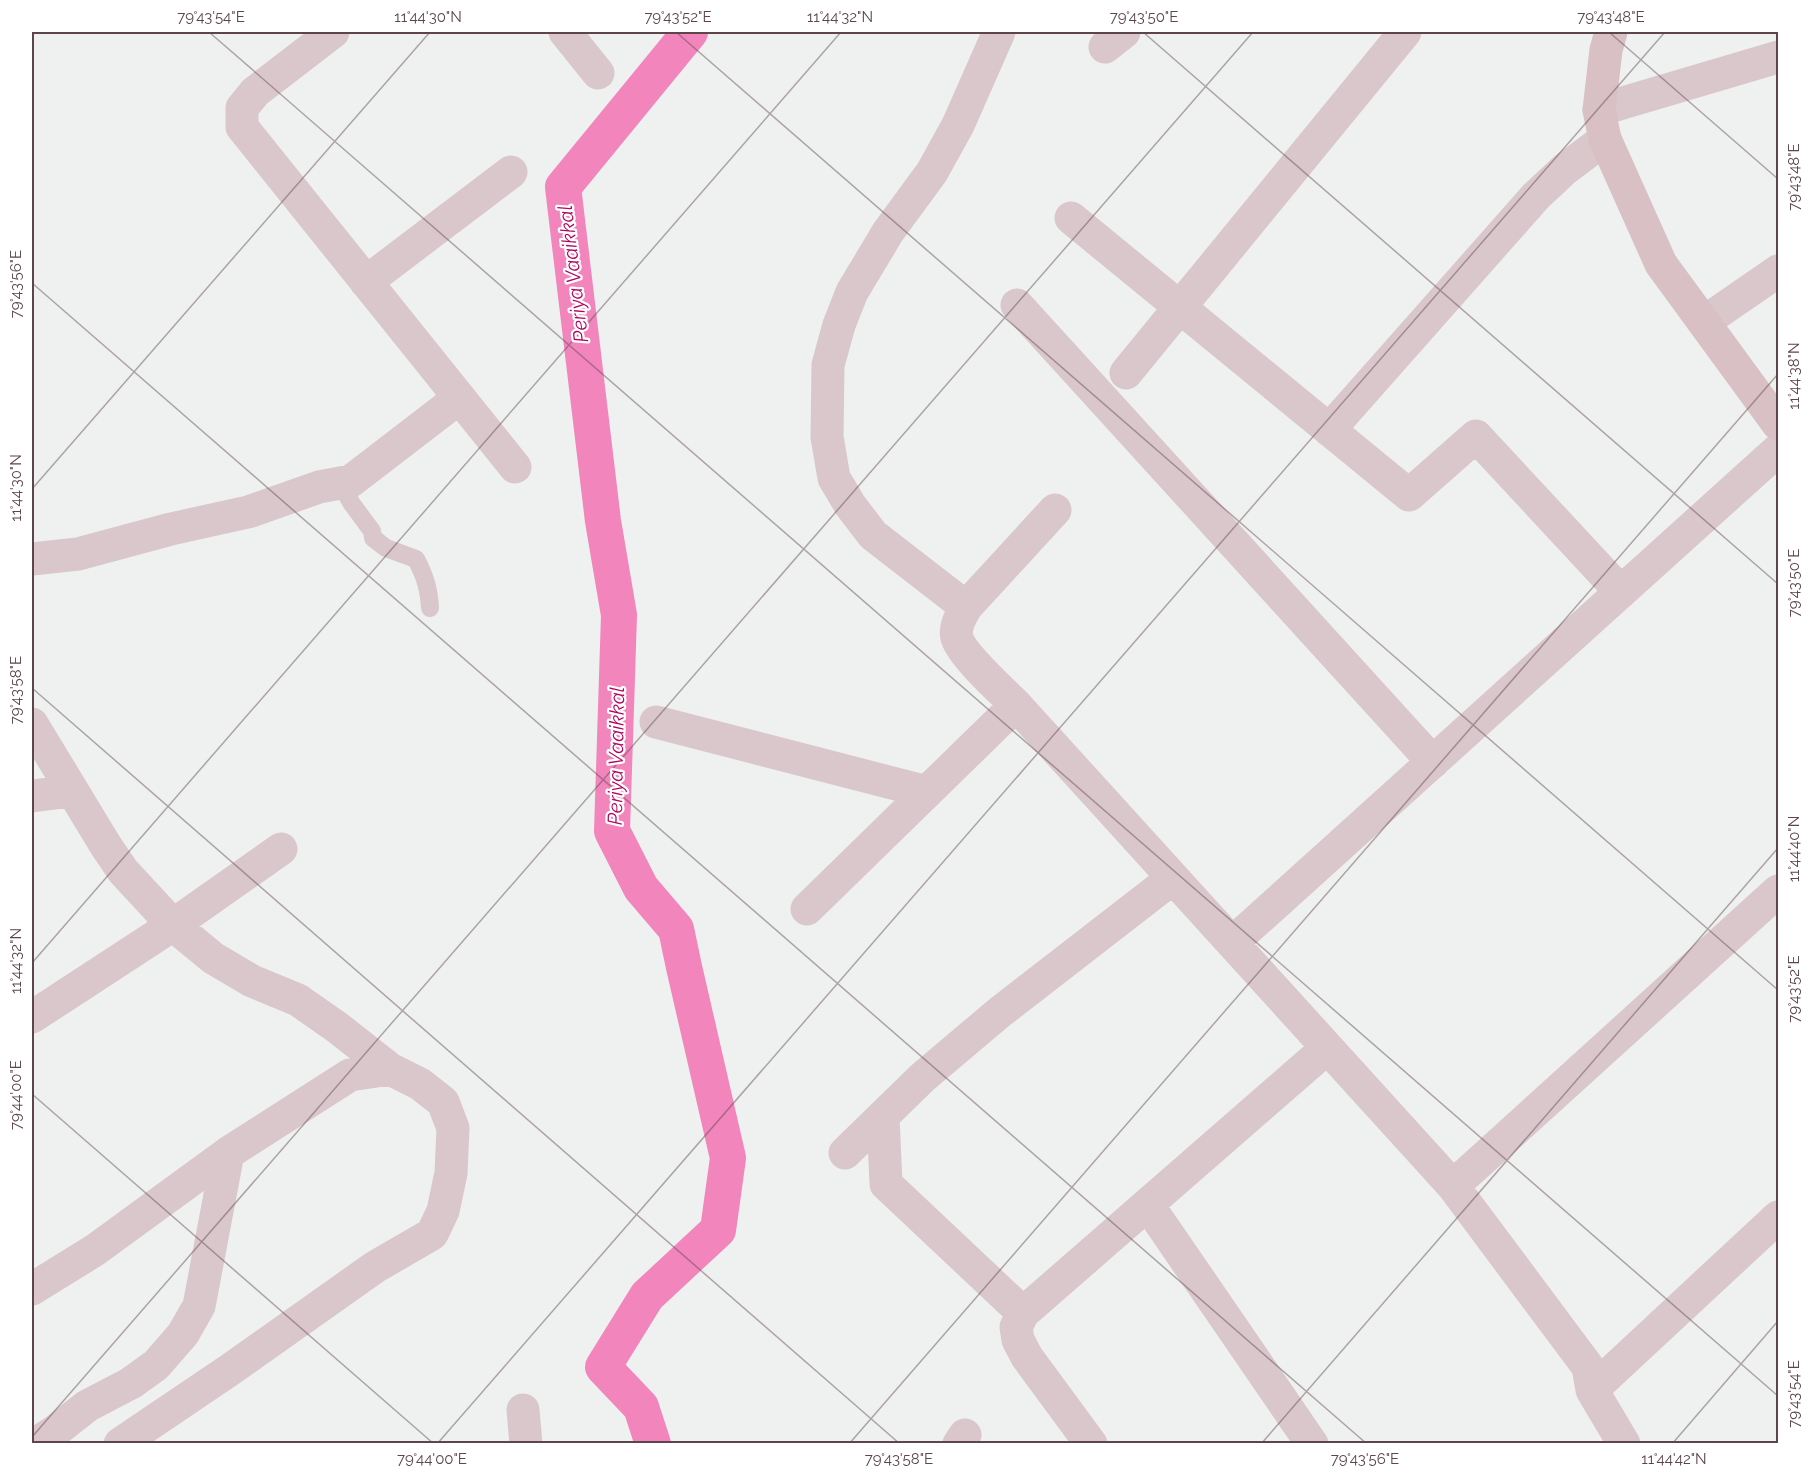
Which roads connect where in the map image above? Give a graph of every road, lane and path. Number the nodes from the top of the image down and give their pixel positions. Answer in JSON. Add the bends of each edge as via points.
{"nodes":[{"id":1,"x":333,"y":32,"type":"edge"},
{"id":2,"x":565,"y":32,"type":"edge"},
{"id":3,"x":999,"y":32,"type":"edge"},
{"id":4,"x":1405,"y":32,"type":"edge"},
{"id":5,"x":1611,"y":32,"type":"edge"},
{"id":6,"x":1779,"y":57,"type":"edge"},
{"id":7,"x":598,"y":73,"type":"dead end"},
{"id":8,"x":1602,"y":124,"type":"junction"},
{"id":9,"x":511,"y":172,"type":"dead end"},
{"id":10,"x":1071,"y":218,"type":"dead end"},
{"id":11,"x":1779,"y":270,"type":"edge"},
{"id":12,"x":366,"y":282,"type":"junction"},
{"id":13,"x":1017,"y":305,"type":"dead end"},
{"id":14,"x":1179,"y":308,"type":"junction"},
{"id":15,"x":1704,"y":322,"type":"junction"},
{"id":16,"x":1126,"y":373,"type":"dead end"},
{"id":17,"x":459,"y":398,"type":"junction"},
{"id":18,"x":1779,"y":424,"type":"edge"},
{"id":19,"x":1329,"y":429,"type":"junction"},
{"id":20,"x":1779,"y":450,"type":"edge"},
{"id":21,"x":515,"y":467,"type":"dead end"},
{"id":22,"x":340,"y":483,"type":"junction"},
{"id":23,"x":1055,"y":510,"type":"dead end"},
{"id":24,"x":32,"y":559,"type":"edge"},
{"id":25,"x":1621,"y":592,"type":"junction"},
{"id":26,"x":966,"y":607,"type":"junction"},
{"id":27,"x":430,"y":608,"type":"dead end"},
{"id":28,"x":1016,"y":705,"type":"junction"},
{"id":29,"x":657,"y":722,"type":"dead end"},
{"id":30,"x":32,"y":724,"type":"edge"},
{"id":31,"x":1433,"y":762,"type":"junction"},
{"id":32,"x":71,"y":791,"type":"junction"},
{"id":33,"x":927,"y":792,"type":"junction"},
{"id":34,"x":32,"y":796,"type":"edge"},
{"id":35,"x":281,"y":849,"type":"dead end"},
{"id":36,"x":1173,"y":878,"type":"junction"},
{"id":37,"x":1779,"y":891,"type":"edge"},
{"id":38,"x":807,"y":909,"type":"dead end"},
{"id":39,"x":173,"y":925,"type":"junction"},
{"id":40,"x":1232,"y":943,"type":"junction"},
{"id":41,"x":32,"y":1017,"type":"edge"},
{"id":42,"x":1327,"y":1048,"type":"junction"},
{"id":43,"x":390,"y":1069,"type":"junction"},
{"id":44,"x":883,"y":1116,"type":"junction"},
{"id":45,"x":228,"y":1153,"type":"junction"},
{"id":46,"x":845,"y":1153,"type":"dead end"},
{"id":47,"x":1453,"y":1186,"type":"junction"},
{"id":48,"x":1148,"y":1205,"type":"junction"},
{"id":49,"x":1779,"y":1217,"type":"edge"},
{"id":50,"x":32,"y":1289,"type":"edge"},
{"id":51,"x":1023,"y":1313,"type":"junction"},
{"id":52,"x":1592,"y":1390,"type":"junction"},
{"id":53,"x":524,"y":1410,"type":"dead end"},
{"id":54,"x":35,"y":1443,"type":"edge"},
{"id":55,"x":120,"y":1443,"type":"edge"},
{"id":56,"x":526,"y":1443,"type":"edge"},
{"id":57,"x":1091,"y":1443,"type":"edge"},
{"id":58,"x":1312,"y":1443,"type":"edge"},
{"id":59,"x":1624,"y":1443,"type":"edge"}],
"edges":[{"from":1,"to":12,"type":"street","via":[[255,92],[242,108],[242,127]]},
{"from":2,"to":7,"type":"street"},
{"from":3,"to":26,"type":"street","via":[[958,125],[932,172],[888,232],[852,292],[828,365],[827,437],[834,478],[873,535]]},
{"from":4,"to":14,"type":"street"},
{"from":5,"to":8,"type":"street","via":[[1606,50]]},
{"from":6,"to":8,"type":"street"},
{"from":8,"to":15,"type":"street","via":[[1661,264]]},
{"from":8,"to":19,"type":"street"},
{"from":9,"to":12,"type":"street"},
{"from":10,"to":14,"type":"street"},
{"from":11,"to":15,"type":"street"},
{"from":12,"to":17,"type":"street"},
{"from":13,"to":31,"type":"street"},
{"from":14,"to":16,"type":"street"},
{"from":14,"to":19,"type":"street"},
{"from":15,"to":18,"type":"street"},
{"from":17,"to":21,"type":"street"},
{"from":17,"to":22,"type":"street","via":[[351,481]]},
{"from":19,"to":25,"type":"street","via":[[1409,495],[1476,436]]},
{"from":20,"to":25,"type":"street"},
{"from":22,"to":24,"type":"street","via":[[248,512],[78,554]]},
{"from":22,"to":27,"type":"lane","via":[[373,538],[386,548],[416,559],[426,576]]},
{"from":23,"to":26,"type":"street"},
{"from":25,"to":31,"type":"street"},
{"from":26,"to":28,"type":"street","via":[[958,620],[957,636],[963,650]]},
{"from":28,"to":33,"type":"street"},
{"from":28,"to":36,"type":"street"},
{"from":29,"to":33,"type":"street"},
{"from":30,"to":32,"type":"street"},
{"from":31,"to":40,"type":"street"},
{"from":32,"to":34,"type":"street"},
{"from":32,"to":39,"type":"street","via":[[123,871]]},
{"from":33,"to":38,"type":"street"},
{"from":35,"to":39,"type":"street"},
{"from":36,"to":40,"type":"street"},
{"from":36,"to":44,"type":"street","via":[[1000,1012],[922,1077]]},
{"from":37,"to":47,"type":"street"},
{"from":39,"to":41,"type":"street"},
{"from":39,"to":43,"type":"street","via":[[213,958],[252,981],[298,1000]]},
{"from":40,"to":42,"type":"street"},
{"from":42,"to":47,"type":"street"},
{"from":42,"to":48,"type":"street"},
{"from":43,"to":45,"type":"street","via":[[350,1075]]},
{"from":43,"to":55,"type":"street","via":[[420,1084],[443,1102],[453,1128],[451,1173],[443,1211],[432,1234],[375,1267]]},
{"from":44,"to":46,"type":"street"},
{"from":44,"to":51,"type":"street","via":[[885,1184]]},
{"from":45,"to":50,"type":"street","via":[[95,1250]]},
{"from":45,"to":54,"type":"street","via":[[199,1306],[183,1334],[156,1365]]},
{"from":47,"to":52,"type":"street","via":[[1588,1367]]},
{"from":48,"to":51,"type":"street"},
{"from":48,"to":58,"type":"street"},
{"from":49,"to":52,"type":"street"},
{"from":51,"to":57,"type":"street","via":[[1016,1327],[1018,1340]]},
{"from":52,"to":59,"type":"street"},
{"from":53,"to":56,"type":"street"}]}
